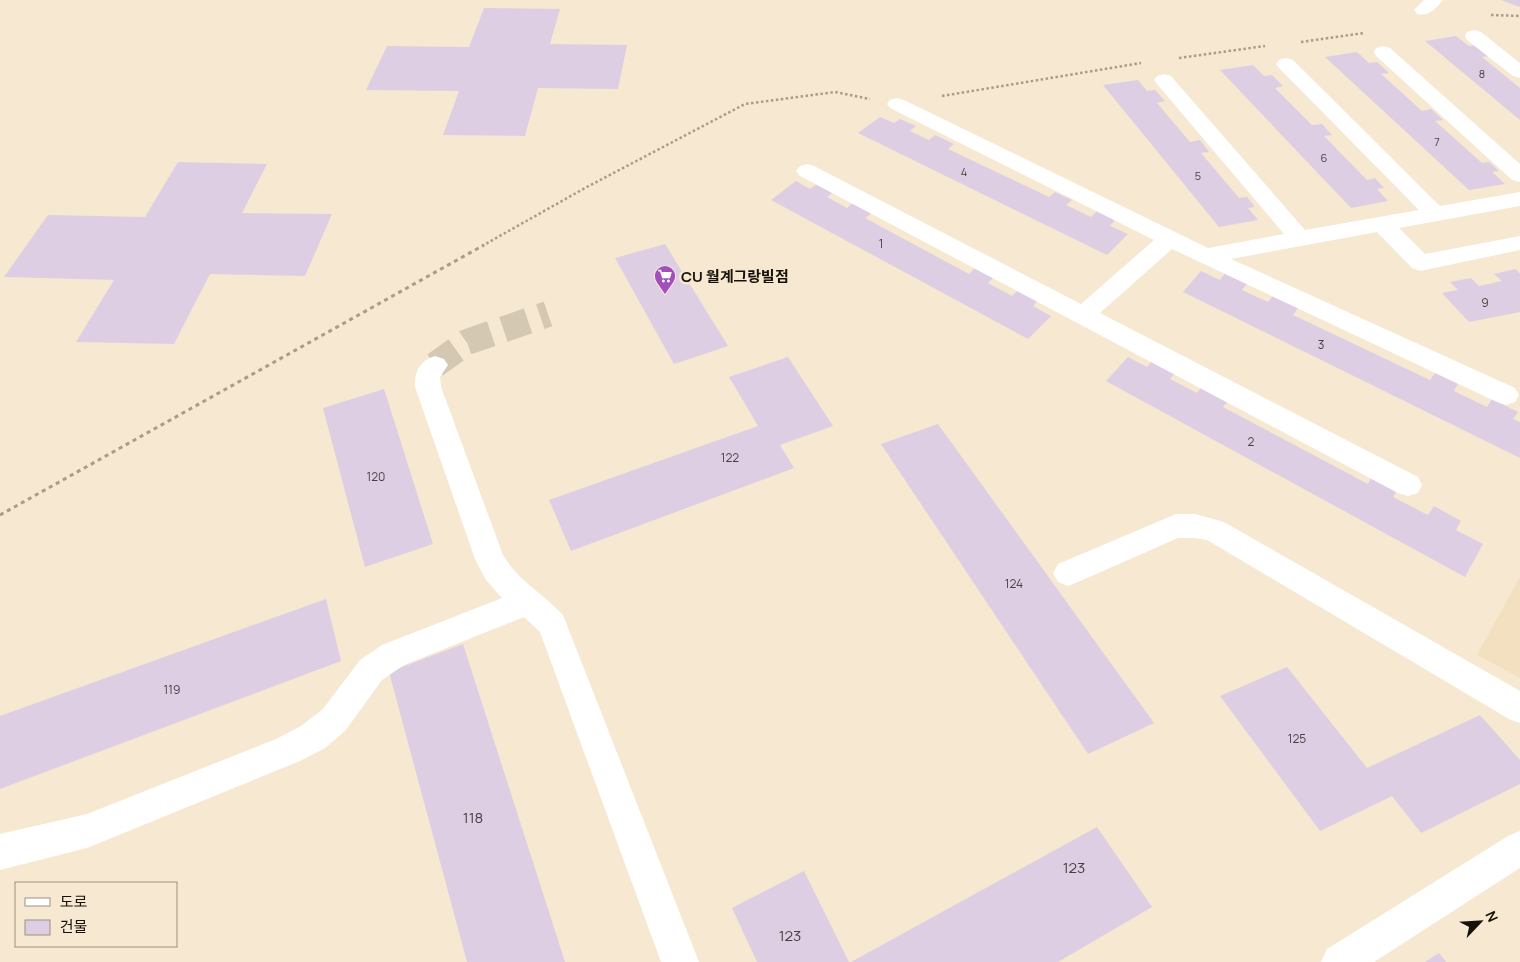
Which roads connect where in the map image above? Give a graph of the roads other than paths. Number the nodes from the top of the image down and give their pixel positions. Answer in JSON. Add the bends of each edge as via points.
{"nodes":[{"id":1,"x":1474,"y":36,"type":"dead end"},
{"id":2,"x":1383,"y":52,"type":"dead end"},
{"id":3,"x":1286,"y":64,"type":"dead end"},
{"id":4,"x":1520,"y":72,"type":"edge"},
{"id":5,"x":1164,"y":80,"type":"dead end"},
{"id":6,"x":897,"y":104,"type":"road end"},
{"id":7,"x":807,"y":171,"type":"dead end"},
{"id":8,"x":1520,"y":175,"type":"edge"},
{"id":9,"x":1520,"y":199,"type":"edge"},
{"id":10,"x":1435,"y":214,"type":"junction"},
{"id":11,"x":1383,"y":225,"type":"junction"},
{"id":12,"x":1170,"y":239,"type":"junction"},
{"id":13,"x":1300,"y":239,"type":"junction"},
{"id":14,"x":1520,"y":244,"type":"edge"},
{"id":15,"x":1205,"y":256,"type":"junction"},
{"id":16,"x":1083,"y":315,"type":"junction"},
{"id":17,"x":435,"y":365,"type":"tunnel mouth"},
{"id":18,"x":1506,"y":395,"type":"dead end"},
{"id":19,"x":1408,"y":485,"type":"dead end"},
{"id":20,"x":1068,"y":573,"type":"dead end"},
{"id":21,"x":527,"y":602,"type":"junction"},
{"id":22,"x":1520,"y":708,"type":"edge"},
{"id":23,"x":1520,"y":848,"type":"edge"},
{"id":24,"x":0,"y":852,"type":"edge"},
{"id":25,"x":680,"y":962,"type":"edge"},
{"id":26,"x":1340,"y":962,"type":"edge"}],
"edges":[{"from":1,"to":4,"type":"lane"},
{"from":2,"to":8,"type":"lane"},
{"from":3,"to":10,"type":"lane"},
{"from":5,"to":13,"type":"lane"},
{"from":6,"to":12,"type":"lane"},
{"from":7,"to":16,"type":"lane"},
{"from":9,"to":10,"type":"lane"},
{"from":10,"to":11,"type":"lane"},
{"from":11,"to":13,"type":"lane"},
{"from":11,"to":14,"type":"lane","via":[[1420,263]]},
{"from":12,"to":15,"type":"lane"},
{"from":12,"to":16,"type":"lane"},
{"from":13,"to":15,"type":"lane"},
{"from":15,"to":18,"type":"lane"},
{"from":16,"to":19,"type":"lane"},
{"from":17,"to":21,"type":"lane","via":[[427,376],[428,387],[490,559],[497,574]]},
{"from":20,"to":22,"type":"lane","via":[[1176,526],[1214,530]]},
{"from":21,"to":24,"type":"lane","via":[[393,655],[371,670],[334,720],[313,737],[288,750],[87,831]]},
{"from":21,"to":25,"type":"lane","via":[[542,612],[552,625]]},
{"from":23,"to":26,"type":"lane"}]}
